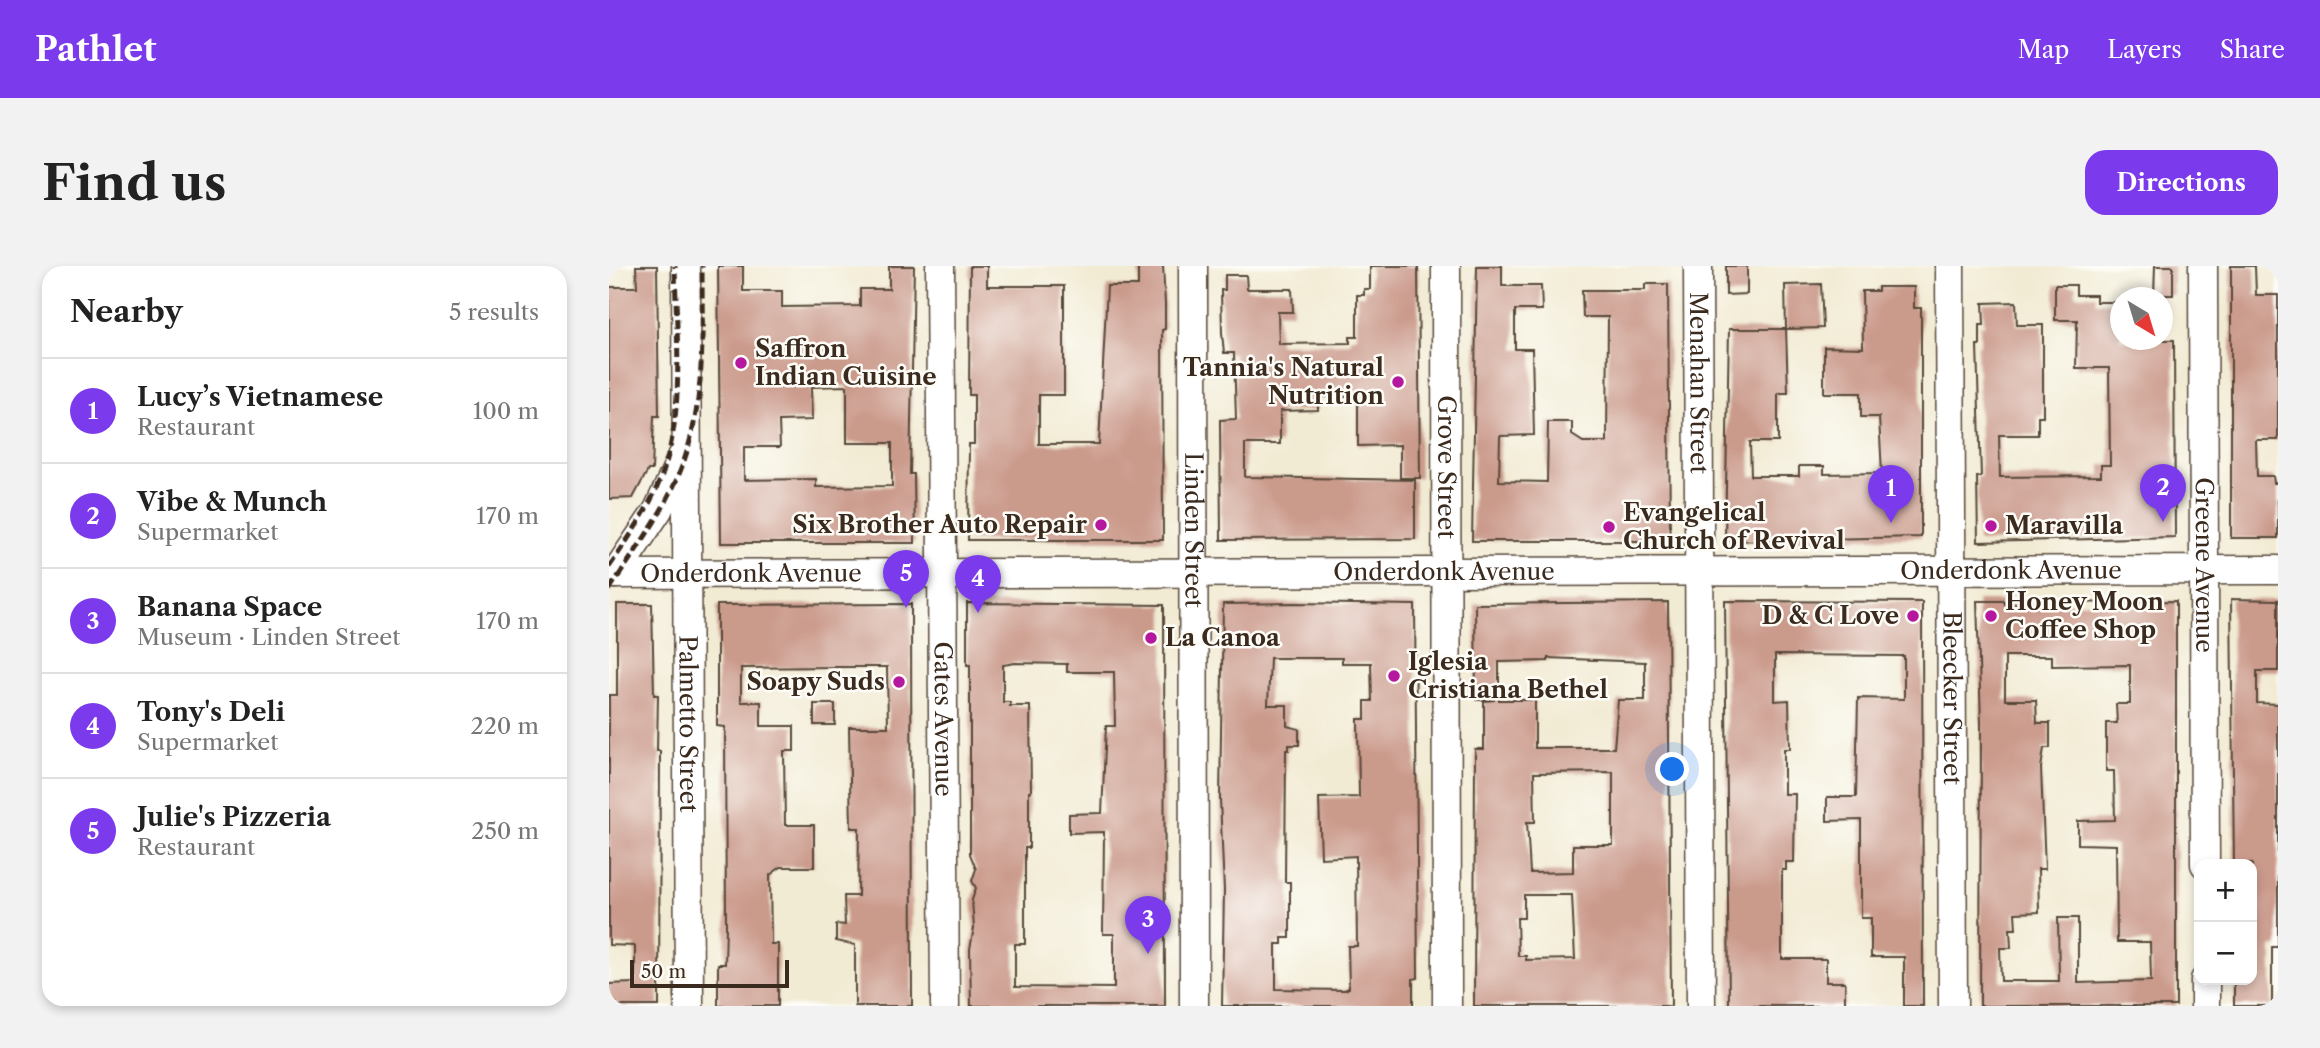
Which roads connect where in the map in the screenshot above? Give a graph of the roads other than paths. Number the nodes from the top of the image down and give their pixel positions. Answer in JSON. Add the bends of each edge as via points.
{"nodes":[{"id":1,"x":686,"y":266,"type":"edge"},
{"id":2,"x":940,"y":266,"type":"edge"},
{"id":3,"x":1193,"y":266,"type":"edge"},
{"id":4,"x":1445,"y":266,"type":"edge"},
{"id":5,"x":1698,"y":266,"type":"edge"},
{"id":6,"x":1950,"y":266,"type":"edge"},
{"id":7,"x":2203,"y":266,"type":"edge"},
{"id":8,"x":687,"y":441,"type":"junction"},
{"id":9,"x":2204,"y":570,"type":"junction"},
{"id":10,"x":2278,"y":570,"type":"edge"},
{"id":11,"x":1951,"y":571,"type":"junction"},
{"id":12,"x":1446,"y":572,"type":"junction"},
{"id":13,"x":1699,"y":572,"type":"junction"},
{"id":14,"x":1193,"y":573,"type":"junction"},
{"id":15,"x":612,"y":574,"type":"edge"},
{"id":16,"x":687,"y":574,"type":"junction"},
{"id":17,"x":941,"y":574,"type":"junction"},
{"id":18,"x":2205,"y":859,"type":"edge"},
{"id":19,"x":2205,"y":985,"type":"edge"},
{"id":20,"x":689,"y":1006,"type":"edge"},
{"id":21,"x":945,"y":1006,"type":"edge"},
{"id":22,"x":1194,"y":1006,"type":"edge"},
{"id":23,"x":1447,"y":1006,"type":"edge"},
{"id":24,"x":1701,"y":1006,"type":"edge"},
{"id":25,"x":1953,"y":1006,"type":"edge"},
{"id":26,"x":2205,"y":1006,"type":"edge"}],
"edges":[{"from":1,"to":8,"type":"street","name":"Palmetto Street"},
{"from":2,"to":17,"type":"street","name":"Gates Avenue"},
{"from":3,"to":14,"type":"street","name":"Linden Street"},
{"from":4,"to":12,"type":"street","name":"Grove Street"},
{"from":5,"to":13,"type":"street","name":"Menahan Street"},
{"from":6,"to":11,"type":"street","name":"Bleecker Street"},
{"from":7,"to":9,"type":"street","name":"Greene Avenue"},
{"from":8,"to":15,"type":"street","name":"Palmetto Street","via":[[658,510]]},
{"from":8,"to":16,"type":"street","name":"Palmetto Street"},
{"from":9,"to":10,"type":"street","name":"Onderdonk Avenue"},
{"from":9,"to":11,"type":"street","name":"Onderdonk Avenue"},
{"from":9,"to":18,"type":"street","name":"Greene Avenue"},
{"from":11,"to":13,"type":"street","name":"Onderdonk Avenue"},
{"from":11,"to":25,"type":"street","name":"Bleecker Street"},
{"from":12,"to":13,"type":"street","name":"Onderdonk Avenue"},
{"from":12,"to":14,"type":"street","name":"Onderdonk Avenue"},
{"from":12,"to":23,"type":"street","name":"Grove Street"},
{"from":13,"to":24,"type":"street","name":"Menahan Street"},
{"from":14,"to":17,"type":"street","name":"Onderdonk Avenue"},
{"from":14,"to":22,"type":"street","name":"Linden Street"},
{"from":15,"to":16,"type":"street","name":"Onderdonk Avenue"},
{"from":16,"to":17,"type":"street","name":"Onderdonk Avenue"},
{"from":16,"to":20,"type":"street","name":"Palmetto Street"},
{"from":17,"to":21,"type":"street","name":"Gates Avenue"},
{"from":19,"to":26,"type":"street"}]}
